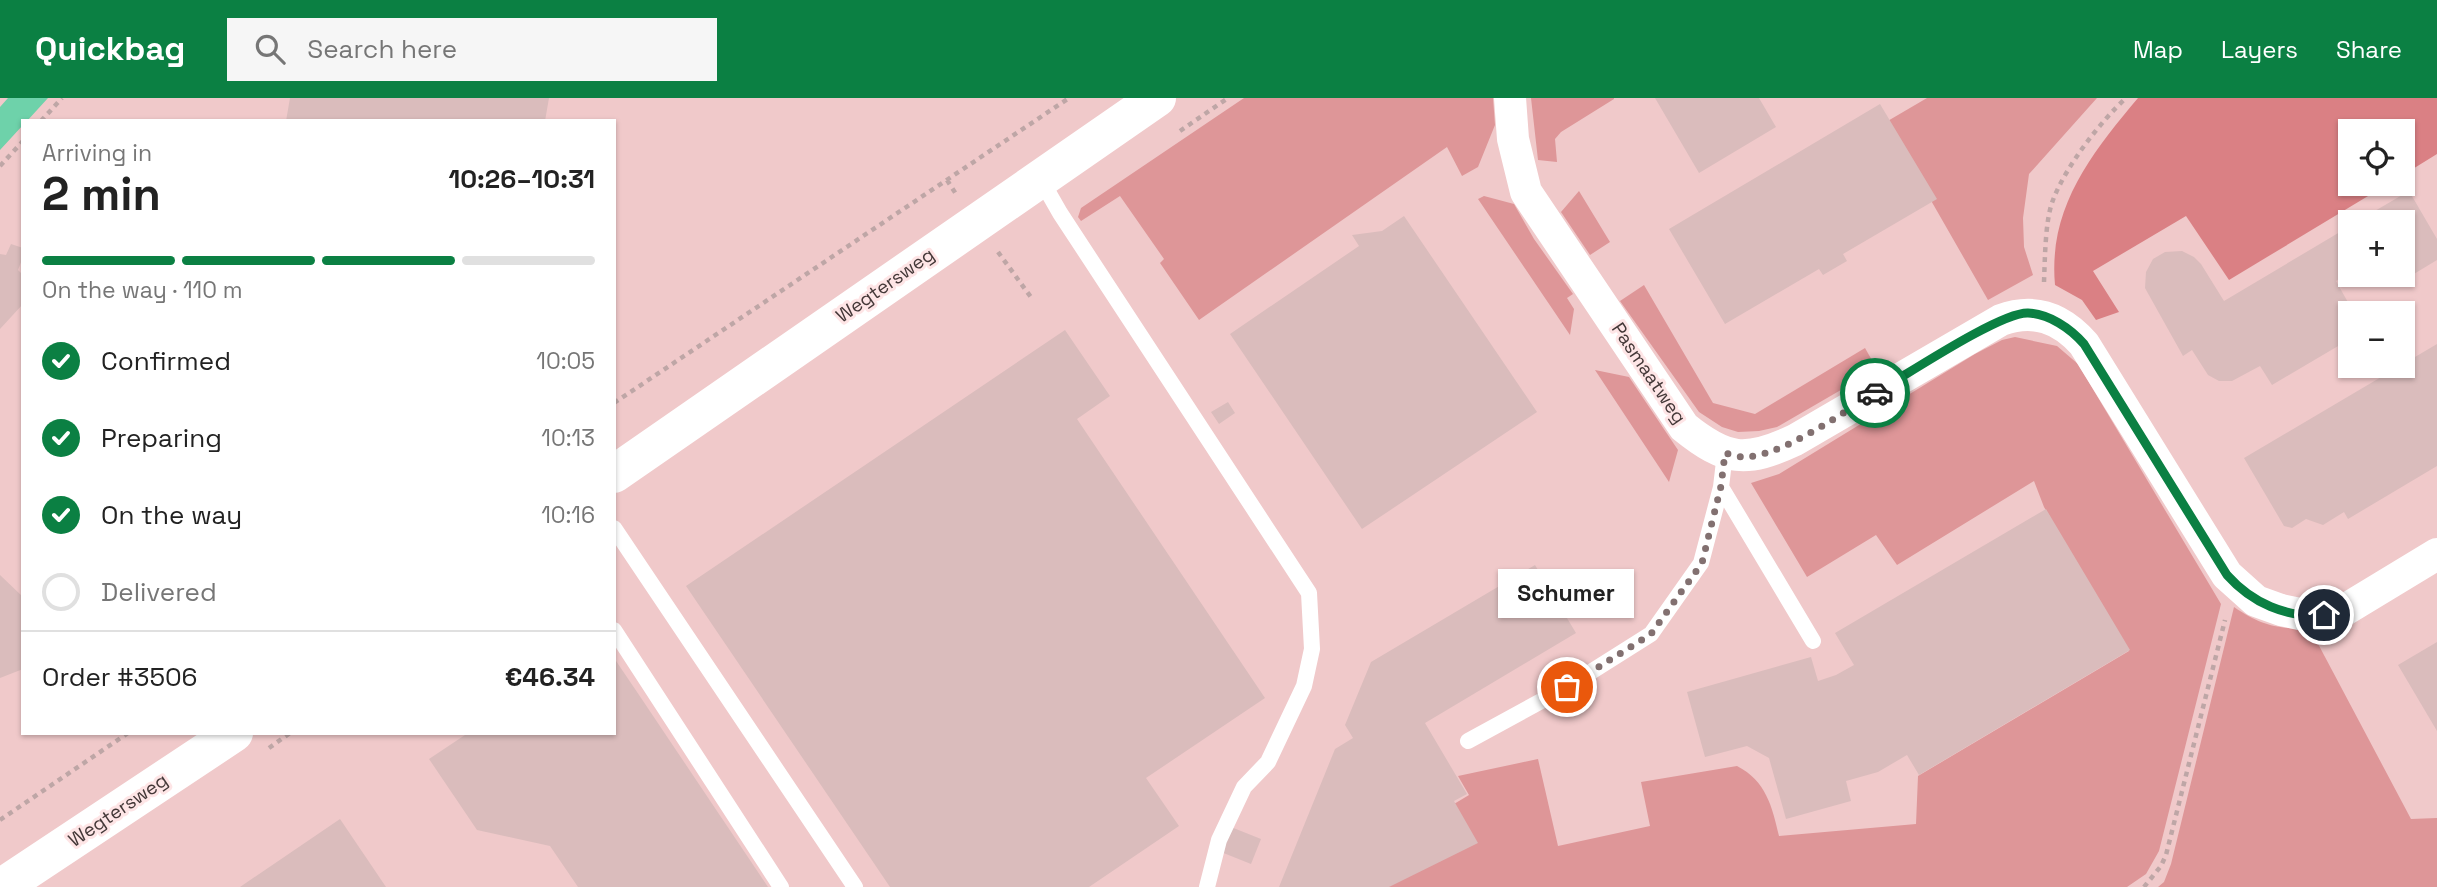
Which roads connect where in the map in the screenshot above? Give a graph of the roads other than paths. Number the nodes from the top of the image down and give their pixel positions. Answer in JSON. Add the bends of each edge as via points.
{"nodes":[{"id":1,"x":1157,"y":98,"type":"edge"},
{"id":2,"x":1510,"y":98,"type":"edge"},
{"id":3,"x":1040,"y":178,"type":"junction"},
{"id":4,"x":1725,"y":453,"type":"junction"},
{"id":5,"x":616,"y":473,"type":"edge"},
{"id":6,"x":1721,"y":486,"type":"junction"},
{"id":7,"x":616,"y":530,"type":"edge"},
{"id":8,"x":2437,"y":554,"type":"edge"},
{"id":9,"x":616,"y":634,"type":"edge"},
{"id":10,"x":1813,"y":641,"type":"dead end"},
{"id":11,"x":231,"y":735,"type":"edge"},
{"id":12,"x":1468,"y":741,"type":"dead end"},
{"id":13,"x":2,"y":887,"type":"edge"},
{"id":14,"x":781,"y":887,"type":"edge"},
{"id":15,"x":855,"y":887,"type":"edge"},
{"id":16,"x":1207,"y":887,"type":"edge"}],
"edges":[{"from":1,"to":3,"type":"street","name":"Wegtersweg"},
{"from":2,"to":4,"type":"street","name":"Pasmaatweg","via":[[1513,139],[1526,192],[1684,427]]},
{"from":3,"to":5,"type":"street","name":"Wegtersweg"},
{"from":3,"to":16,"type":"lane","via":[[1309,593],[1312,649],[1304,686],[1268,762],[1244,787],[1219,841]]},
{"from":4,"to":6,"type":"lane"},
{"from":4,"to":8,"type":"street","name":"Pasmaatweg","via":[[1741,457],[1769,452],[2001,320],[2019,314],[2042,316],[2062,325],[2084,344],[2227,575],[2256,601],[2309,616],[2338,614]]},
{"from":6,"to":10,"type":"lane"},
{"from":6,"to":12,"type":"lane","via":[[1702,563],[1651,634]]},
{"from":7,"to":15,"type":"lane"},
{"from":9,"to":14,"type":"lane"},
{"from":11,"to":13,"type":"street","name":"Wegtersweg"}]}
